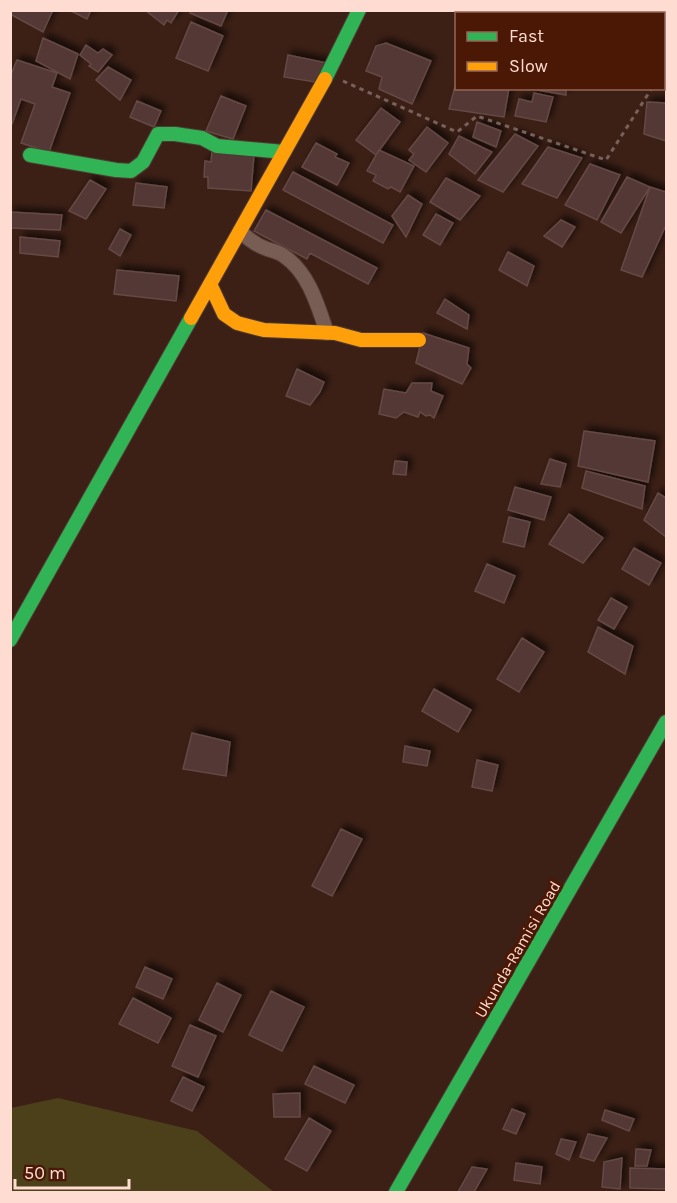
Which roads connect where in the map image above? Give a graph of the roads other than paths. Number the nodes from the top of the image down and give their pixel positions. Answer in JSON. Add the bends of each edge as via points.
{"nodes":[{"id":1,"x":359,"y":10,"type":"edge"},
{"id":2,"x":284,"y":152,"type":"junction"},
{"id":3,"x":30,"y":155,"type":"dead end"},
{"id":4,"x":240,"y":231,"type":"junction"},
{"id":5,"x":210,"y":284,"type":"junction"},
{"id":6,"x":327,"y":333,"type":"junction"},
{"id":7,"x":419,"y":340,"type":"dead end"},
{"id":8,"x":10,"y":640,"type":"edge"},
{"id":9,"x":666,"y":722,"type":"edge"},
{"id":10,"x":396,"y":1192,"type":"edge"}],
"edges":[{"from":1,"to":2,"type":"main road"},
{"from":2,"to":3,"type":"main road","via":[[217,146],[202,138],[158,134],[143,162],[131,171]]},
{"from":2,"to":4,"type":"main road"},
{"from":4,"to":5,"type":"main road"},
{"from":4,"to":6,"type":"street","via":[[252,242],[282,254],[303,274]]},
{"from":5,"to":6,"type":"main road","via":[[224,314],[237,323],[264,330]]},
{"from":5,"to":8,"type":"main road"},
{"from":6,"to":7,"type":"main road","via":[[361,340]]},
{"from":9,"to":10,"type":"main road","name":"Ukunda-Ramisi Road"}]}
